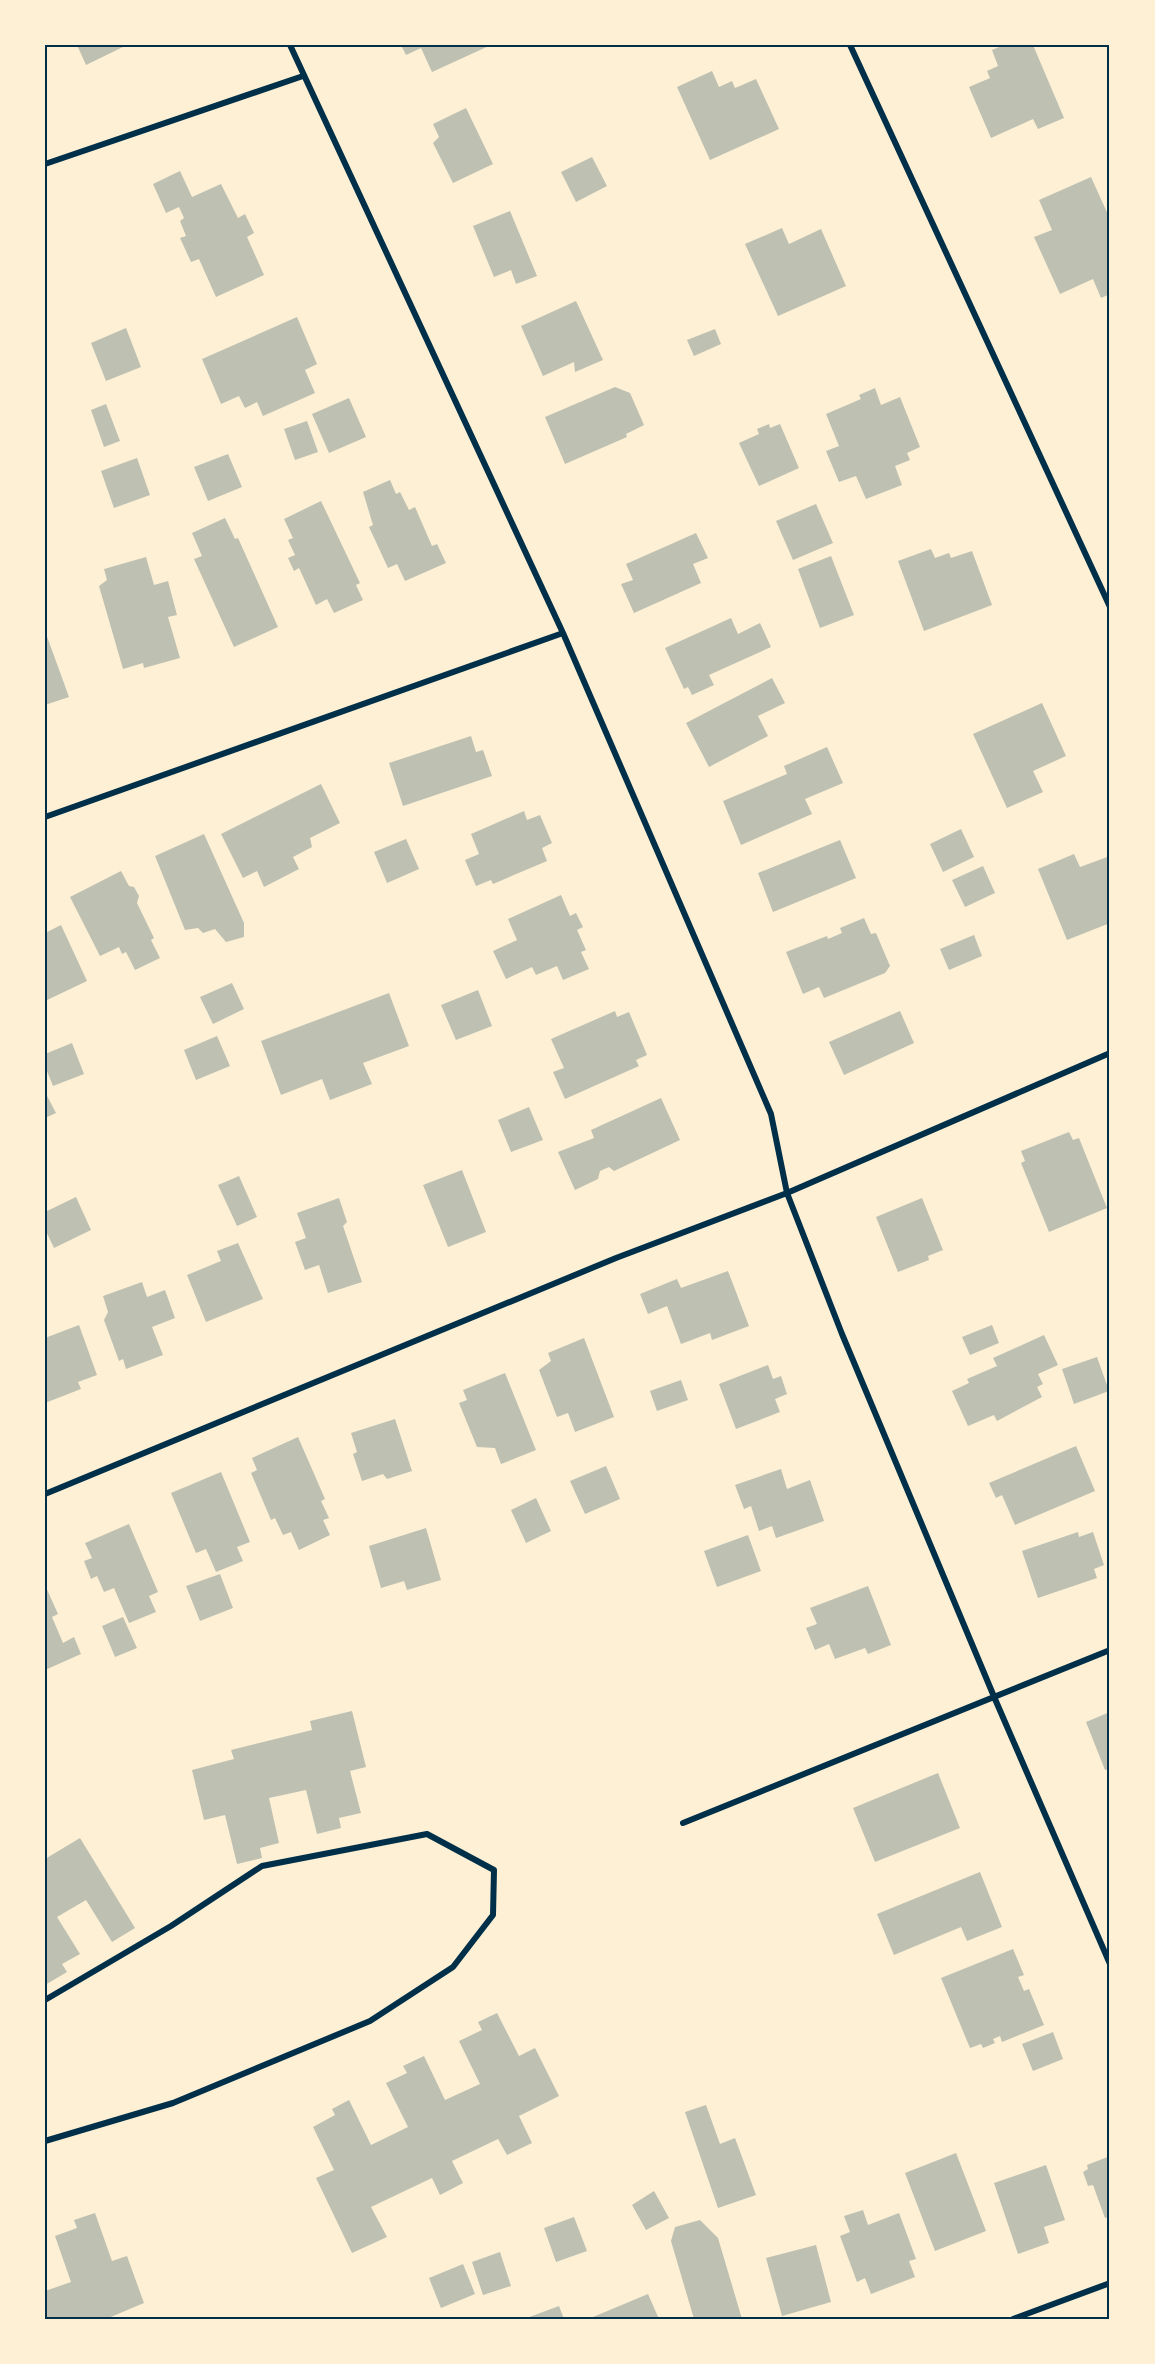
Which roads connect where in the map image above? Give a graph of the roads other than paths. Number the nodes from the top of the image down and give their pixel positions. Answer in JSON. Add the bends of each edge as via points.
{"nodes":[{"id":1,"x":290,"y":45,"type":"edge"},
{"id":2,"x":850,"y":45,"type":"edge"},
{"id":3,"x":303,"y":76,"type":"junction"},
{"id":4,"x":45,"y":164,"type":"edge"},
{"id":5,"x":1110,"y":607,"type":"edge"},
{"id":6,"x":563,"y":633,"type":"junction"},
{"id":7,"x":45,"y":817,"type":"edge"},
{"id":8,"x":1110,"y":1053,"type":"edge"},
{"id":9,"x":787,"y":1193,"type":"junction"},
{"id":10,"x":45,"y":1494,"type":"edge"},
{"id":11,"x":1110,"y":1650,"type":"edge"},
{"id":12,"x":995,"y":1699,"type":"junction"},
{"id":13,"x":682,"y":1823,"type":"dead end"},
{"id":14,"x":1110,"y":1964,"type":"edge"},
{"id":15,"x":45,"y":2000,"type":"edge"},
{"id":16,"x":45,"y":2141,"type":"edge"},
{"id":17,"x":1110,"y":2283,"type":"edge"},
{"id":18,"x":1013,"y":2319,"type":"edge"}],
"edges":[{"from":1,"to":3,"type":"street"},
{"from":2,"to":5,"type":"street"},
{"from":3,"to":4,"type":"street"},
{"from":3,"to":6,"type":"street"},
{"from":6,"to":7,"type":"street"},
{"from":6,"to":9,"type":"street","via":[[771,1114]]},
{"from":8,"to":9,"type":"street"},
{"from":9,"to":10,"type":"street","via":[[616,1258]]},
{"from":9,"to":12,"type":"street"},
{"from":11,"to":12,"type":"street"},
{"from":12,"to":13,"type":"street"},
{"from":12,"to":14,"type":"street"},
{"from":15,"to":16,"type":"street","via":[[171,1926],[262,1866],[427,1834],[494,1870],[493,1915],[453,1967],[370,2021],[173,2103]]},
{"from":17,"to":18,"type":"street"}]}
